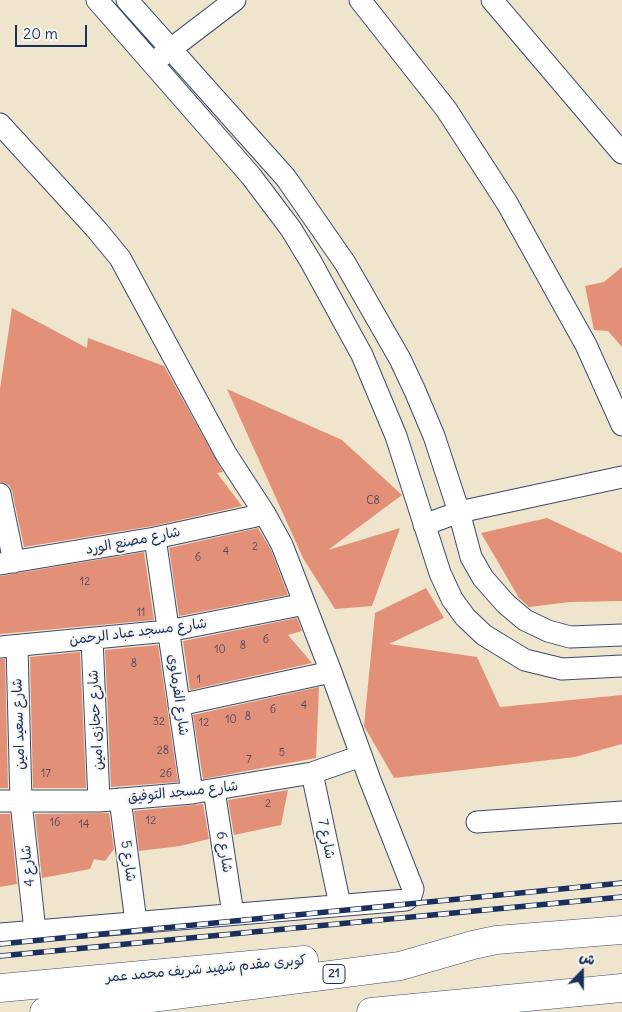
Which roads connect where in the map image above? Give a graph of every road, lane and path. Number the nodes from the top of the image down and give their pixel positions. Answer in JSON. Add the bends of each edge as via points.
{"nodes":[{"id":1,"x":97,"y":0,"type":"edge"},
{"id":2,"x":127,"y":0,"type":"edge"},
{"id":3,"x":235,"y":0,"type":"edge"},
{"id":4,"x":360,"y":0,"type":"edge"},
{"id":5,"x":492,"y":0,"type":"edge"},
{"id":6,"x":171,"y":49,"type":"junction"},
{"id":7,"x":153,"y":62,"type":"junction"},
{"id":8,"x":0,"y":124,"type":"edge"},
{"id":9,"x":622,"y":153,"type":"edge"},
{"id":10,"x":622,"y":425,"type":"edge"},
{"id":11,"x":622,"y":477,"type":"edge"},
{"id":12,"x":0,"y":494,"type":"edge"},
{"id":13,"x":459,"y":512,"type":"junction"},
{"id":14,"x":265,"y":514,"type":"junction"},
{"id":15,"x":424,"y":525,"type":"junction"},
{"id":16,"x":155,"y":538,"type":"junction"},
{"id":17,"x":7,"y":563,"type":"edge"},
{"id":18,"x":305,"y":604,"type":"junction"},
{"id":19,"x":168,"y":631,"type":"junction"},
{"id":20,"x":622,"y":635,"type":"edge"},
{"id":21,"x":92,"y":639,"type":"junction"},
{"id":22,"x":8,"y":646,"type":"edge"},
{"id":23,"x":622,"y":666,"type":"edge"},
{"id":24,"x":331,"y":672,"type":"junction"},
{"id":25,"x":179,"y":705,"type":"junction"},
{"id":26,"x":361,"y":756,"type":"junction"},
{"id":27,"x":312,"y":773,"type":"junction"},
{"id":28,"x":214,"y":790,"type":"junction"},
{"id":29,"x":192,"y":793,"type":"junction"},
{"id":30,"x":110,"y":800,"type":"junction"},
{"id":31,"x":0,"y":802,"type":"edge"},
{"id":32,"x":21,"y":802,"type":"junction"},
{"id":33,"x":622,"y":812,"type":"edge"},
{"id":34,"x":477,"y":822,"type":"dead end"},
{"id":35,"x":340,"y":905,"type":"junction"},
{"id":36,"x":233,"y":914,"type":"junction"},
{"id":37,"x":136,"y":922,"type":"junction"},
{"id":38,"x":622,"y":930,"type":"edge"},
{"id":39,"x":35,"y":931,"type":"junction"},
{"id":40,"x":0,"y":934,"type":"edge"},
{"id":41,"x":473,"y":945,"type":"junction"},
{"id":42,"x":0,"y":988,"type":"edge"},
{"id":43,"x":622,"y":988,"type":"edge"},
{"id":44,"x":44,"y":1012,"type":"edge"},
{"id":45,"x":371,"y":1012,"type":"edge"}],
"edges":[{"from":1,"to":7,"type":"street"},
{"from":2,"to":6,"type":"street"},
{"from":3,"to":6,"type":"street"},
{"from":4,"to":10,"type":"street","via":[[446,109],[507,204],[586,345]]},
{"from":5,"to":9,"type":"street"},
{"from":6,"to":7,"type":"street"},
{"from":6,"to":13,"type":"street","via":[[286,178],[345,263],[415,391]]},
{"from":7,"to":15,"type":"street","via":[[251,176],[311,262],[362,355],[396,436]]},
{"from":8,"to":14,"type":"street","via":[[120,258],[226,454]]},
{"from":11,"to":13,"type":"street"},
{"from":12,"to":17,"type":"street"},
{"from":13,"to":15,"type":"street"},
{"from":13,"to":20,"type":"street","via":[[475,566],[506,604],[525,620],[570,637]]},
{"from":14,"to":16,"type":"street","name":"شارع مصنع الورد"},
{"from":14,"to":18,"type":"street","via":[[282,545]]},
{"from":15,"to":23,"type":"street","via":[[452,599],[484,636],[525,660],[552,667]]},
{"from":16,"to":17,"type":"street","name":"شارع مصنع الورد"},
{"from":16,"to":19,"type":"street","name":"شارع الفرماوى"},
{"from":18,"to":19,"type":"street","name":"شارع مسجد عباد الرحمن"},
{"from":18,"to":24,"type":"street"},
{"from":19,"to":21,"type":"street","name":"شارع مسجد عباد الرحمن"},
{"from":19,"to":25,"type":"street","name":"شارع الفرماوى"},
{"from":21,"to":22,"type":"street","name":"شارع مسجد عباد الرحمن"},
{"from":21,"to":30,"type":"street","name":"شارع حجازى امين"},
{"from":22,"to":32,"type":"street","name":"شارع سعيد امين"},
{"from":24,"to":25,"type":"street"},
{"from":24,"to":26,"type":"street"},
{"from":25,"to":29,"type":"street","name":"شارع الفرماوى"},
{"from":26,"to":27,"type":"street","name":"شارع مسجد التوفيق"},
{"from":26,"to":35,"type":"street","via":[[413,892],[406,900]]},
{"from":27,"to":28,"type":"street","name":"شارع مسجد التوفيق"},
{"from":27,"to":35,"type":"street","name":"شارع 7"},
{"from":28,"to":29,"type":"street","name":"شارع مسجد التوفيق"},
{"from":28,"to":36,"type":"street","name":"شارع 6"},
{"from":29,"to":30,"type":"street","name":"شارع مسجد التوفيق"},
{"from":30,"to":32,"type":"street","name":"شارع مسجد التوفيق"},
{"from":30,"to":37,"type":"street","name":"شارع 5"},
{"from":31,"to":32,"type":"street","name":"شارع مسجد التوفيق"},
{"from":32,"to":39,"type":"street","name":"شارع 4"},
{"from":33,"to":34,"type":"street"},
{"from":35,"to":36,"type":"street"},
{"from":36,"to":37,"type":"street"},
{"from":37,"to":39,"type":"street"},
{"from":38,"to":41,"type":"highway","number":"21","via":[[520,937]]},
{"from":39,"to":40,"type":"street"},
{"from":41,"to":42,"type":"highway","name":"كوبرى مقدم شهيد شريف محمد عمر"},
{"from":41,"to":44,"type":"highway","number":"21","via":[[400,966]]},
{"from":43,"to":45,"type":"highway"}]}
